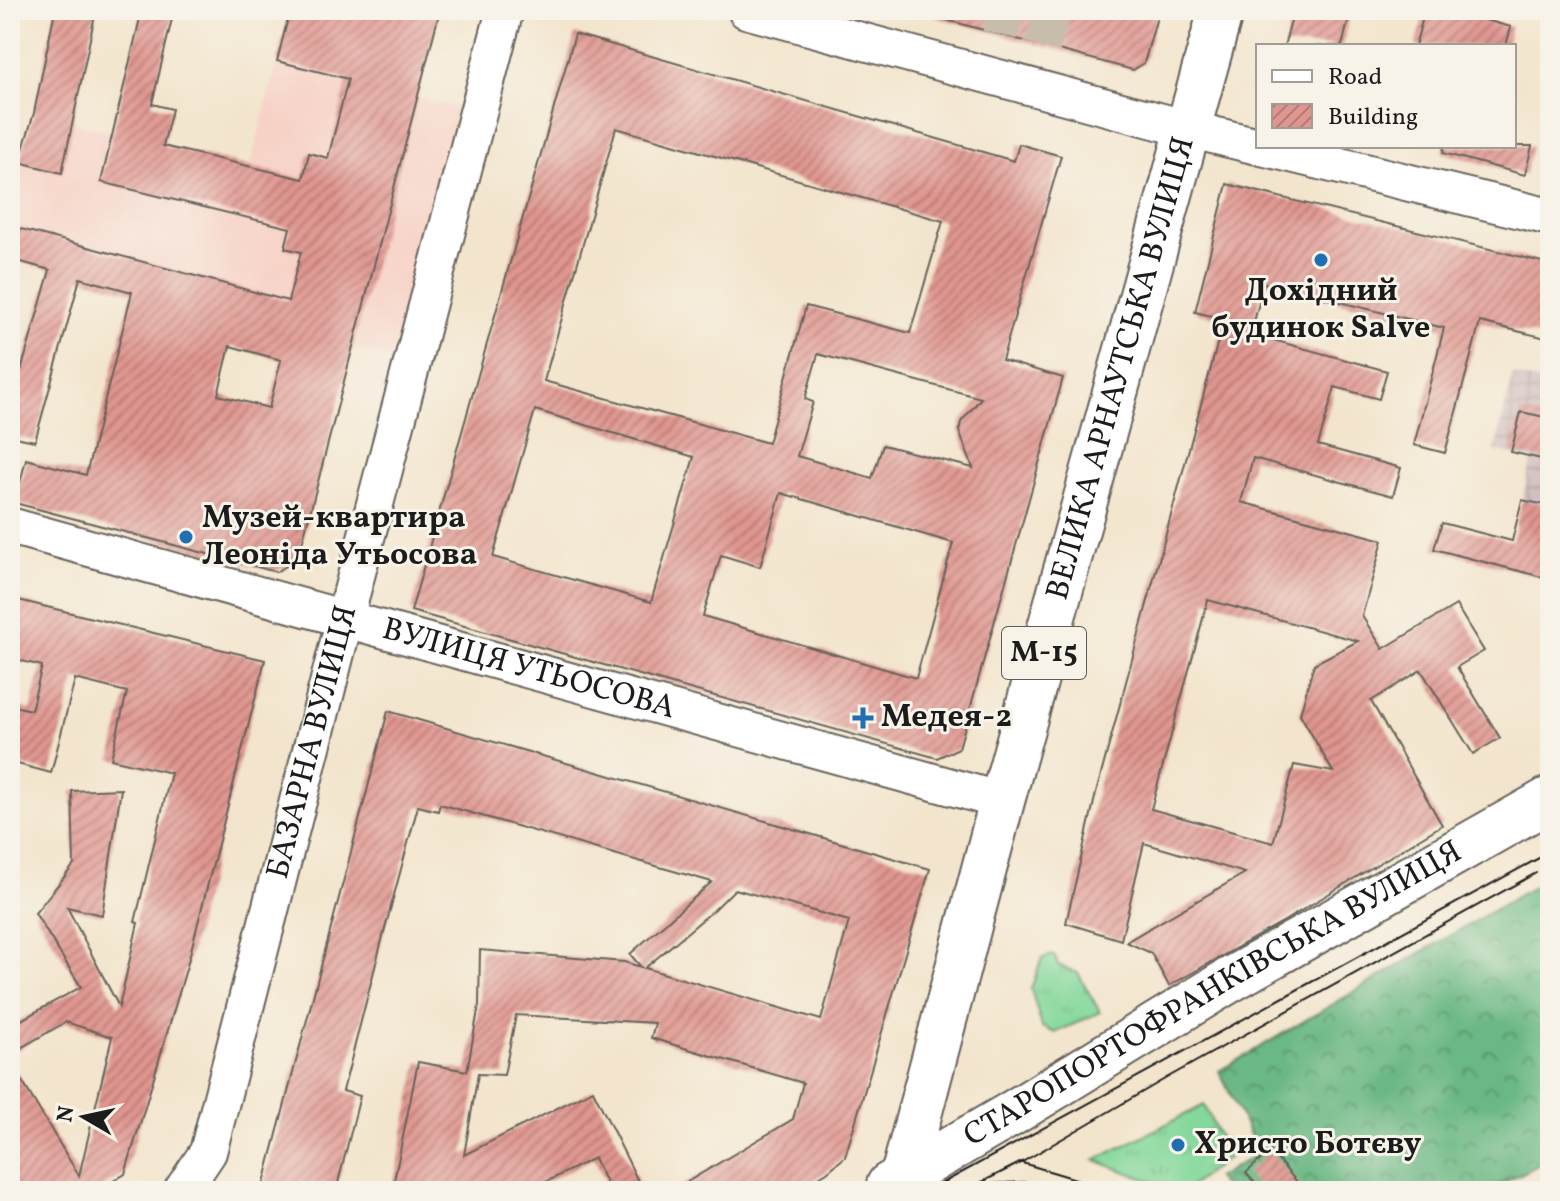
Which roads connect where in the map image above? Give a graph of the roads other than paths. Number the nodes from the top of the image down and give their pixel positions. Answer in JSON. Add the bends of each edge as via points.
{"nodes":[{"id":1,"x":505,"y":10,"type":"edge"},
{"id":2,"x":746,"y":10,"type":"edge"},
{"id":3,"x":1221,"y":10,"type":"edge"},
{"id":4,"x":811,"y":18,"type":"edge"},
{"id":5,"x":1188,"y":129,"type":"junction"},
{"id":6,"x":1256,"y":146,"type":"edge"},
{"id":7,"x":1266,"y":148,"type":"edge"},
{"id":8,"x":1550,"y":217,"type":"edge"},
{"id":9,"x":10,"y":526,"type":"edge"},
{"id":10,"x":345,"y":618,"type":"junction"},
{"id":11,"x":1550,"y":799,"type":"edge"},
{"id":12,"x":1002,"y":801,"type":"junction"},
{"id":13,"x":894,"y":1186,"type":"edge"},
{"id":14,"x":182,"y":1191,"type":"edge"}],
"edges":[{"from":1,"to":10,"type":"street","name":"БАЗАРНА ВУЛИЦЯ"},
{"from":2,"to":4,"type":"street"},
{"from":3,"to":5,"type":"main road","name":"ВЕЛИКА АРНАУТСЬКА ВУЛИЦЯ","number":"М-15"},
{"from":4,"to":5,"type":"street"},
{"from":5,"to":6,"type":"street"},
{"from":5,"to":12,"type":"main road","name":"ВЕЛИКА АРНАУТСЬКА ВУЛИЦЯ","number":"М-15"},
{"from":7,"to":8,"type":"street"},
{"from":9,"to":10,"type":"street","name":"ВУЛИЦЯ УТЬОСОВА"},
{"from":10,"to":12,"type":"street","name":"ВУЛИЦЯ УТЬОСОВА"},
{"from":10,"to":14,"type":"street","name":"БАЗАРНА ВУЛИЦЯ","via":[[208,1152]]},
{"from":11,"to":13,"type":"main road","name":"СТАРОПОРТОФРАНКІВСЬКА ВУЛИЦЯ","via":[[1228,981]]},
{"from":12,"to":13,"type":"main road","name":"ВЕЛИКА АРНАУТСЬКА ВУЛИЦЯ","number":"М-15"}]}
